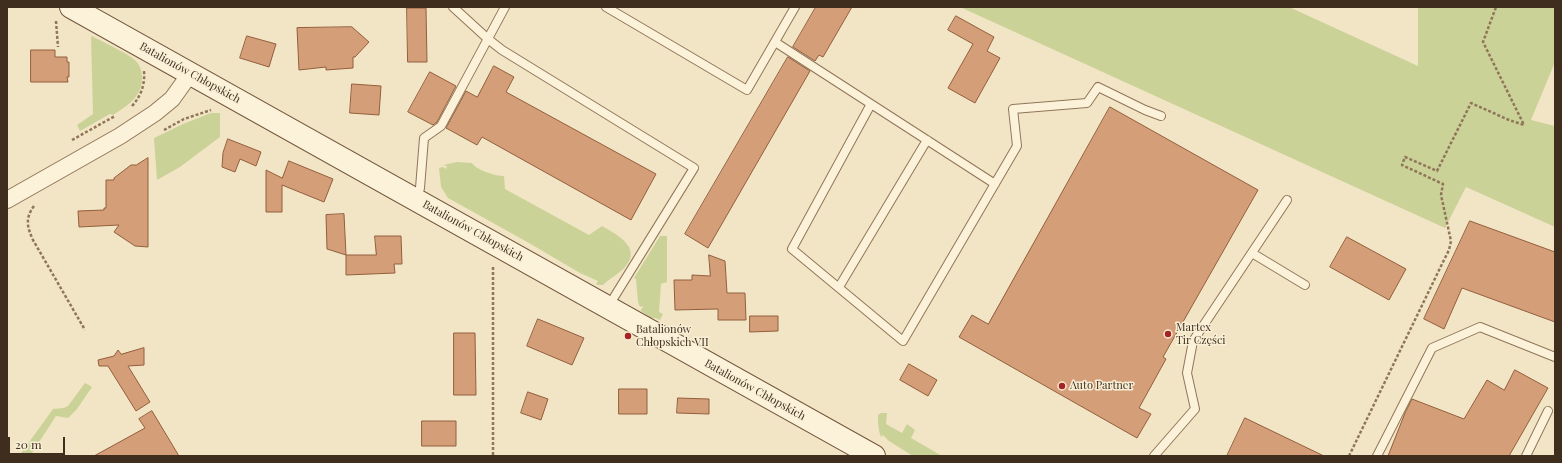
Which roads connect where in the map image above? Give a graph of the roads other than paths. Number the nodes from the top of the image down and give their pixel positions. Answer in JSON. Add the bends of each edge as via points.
{"nodes":[{"id":1,"x":453,"y":7,"type":"edge"},
{"id":2,"x":505,"y":7,"type":"edge"},
{"id":3,"x":606,"y":7,"type":"edge"},
{"id":4,"x":795,"y":7,"type":"edge"},
{"id":5,"x":64,"y":12,"type":"edge"},
{"id":6,"x":488,"y":39,"type":"junction"},
{"id":7,"x":775,"y":42,"type":"junction"},
{"id":8,"x":190,"y":74,"type":"junction"},
{"id":9,"x":871,"y":104,"type":"junction"},
{"id":10,"x":1161,"y":116,"type":"dead end"},
{"id":11,"x":927,"y":140,"type":"junction"},
{"id":12,"x":995,"y":184,"type":"junction"},
{"id":13,"x":7,"y":200,"type":"edge"},
{"id":14,"x":416,"y":200,"type":"junction"},
{"id":15,"x":1287,"y":200,"type":"dead end"},
{"id":16,"x":1252,"y":253,"type":"junction"},
{"id":17,"x":1305,"y":285,"type":"dead end"},
{"id":18,"x":839,"y":288,"type":"junction"},
{"id":19,"x":608,"y":307,"type":"junction"},
{"id":20,"x":1555,"y":357,"type":"edge"},
{"id":21,"x":1548,"y":411,"type":"dead end"},
{"id":22,"x":874,"y":456,"type":"edge"},
{"id":23,"x":1154,"y":456,"type":"edge"},
{"id":24,"x":1377,"y":456,"type":"edge"},
{"id":25,"x":1526,"y":456,"type":"edge"}],
"edges":[{"from":1,"to":6,"type":"lane"},
{"from":2,"to":6,"type":"lane"},
{"from":3,"to":7,"type":"lane","via":[[747,90]]},
{"from":4,"to":7,"type":"lane"},
{"from":5,"to":8,"type":"street","name":"Batalionów Chłopskich"},
{"from":6,"to":14,"type":"lane","via":[[441,126],[424,138],[420,188]]},
{"from":6,"to":19,"type":"lane","via":[[694,168]]},
{"from":7,"to":9,"type":"lane"},
{"from":8,"to":13,"type":"street","via":[[172,99],[155,113],[120,136]]},
{"from":8,"to":14,"type":"street","name":"Batalionów Chłopskich"},
{"from":9,"to":11,"type":"lane"},
{"from":9,"to":18,"type":"lane","via":[[792,249]]},
{"from":10,"to":12,"type":"lane","via":[[1098,88],[1088,103],[1014,109],[1017,146]]},
{"from":11,"to":12,"type":"lane"},
{"from":11,"to":18,"type":"lane"},
{"from":12,"to":18,"type":"lane","via":[[903,341]]},
{"from":14,"to":19,"type":"street","name":"Batalionów Chłopskich"},
{"from":15,"to":16,"type":"lane"},
{"from":16,"to":17,"type":"lane"},
{"from":16,"to":23,"type":"lane","via":[[1193,341],[1187,372],[1195,409]]},
{"from":19,"to":22,"type":"street","name":"Batalionów Chłopskich"},
{"from":20,"to":24,"type":"lane","via":[[1480,326],[1432,348]]},
{"from":21,"to":25,"type":"lane"}]}
